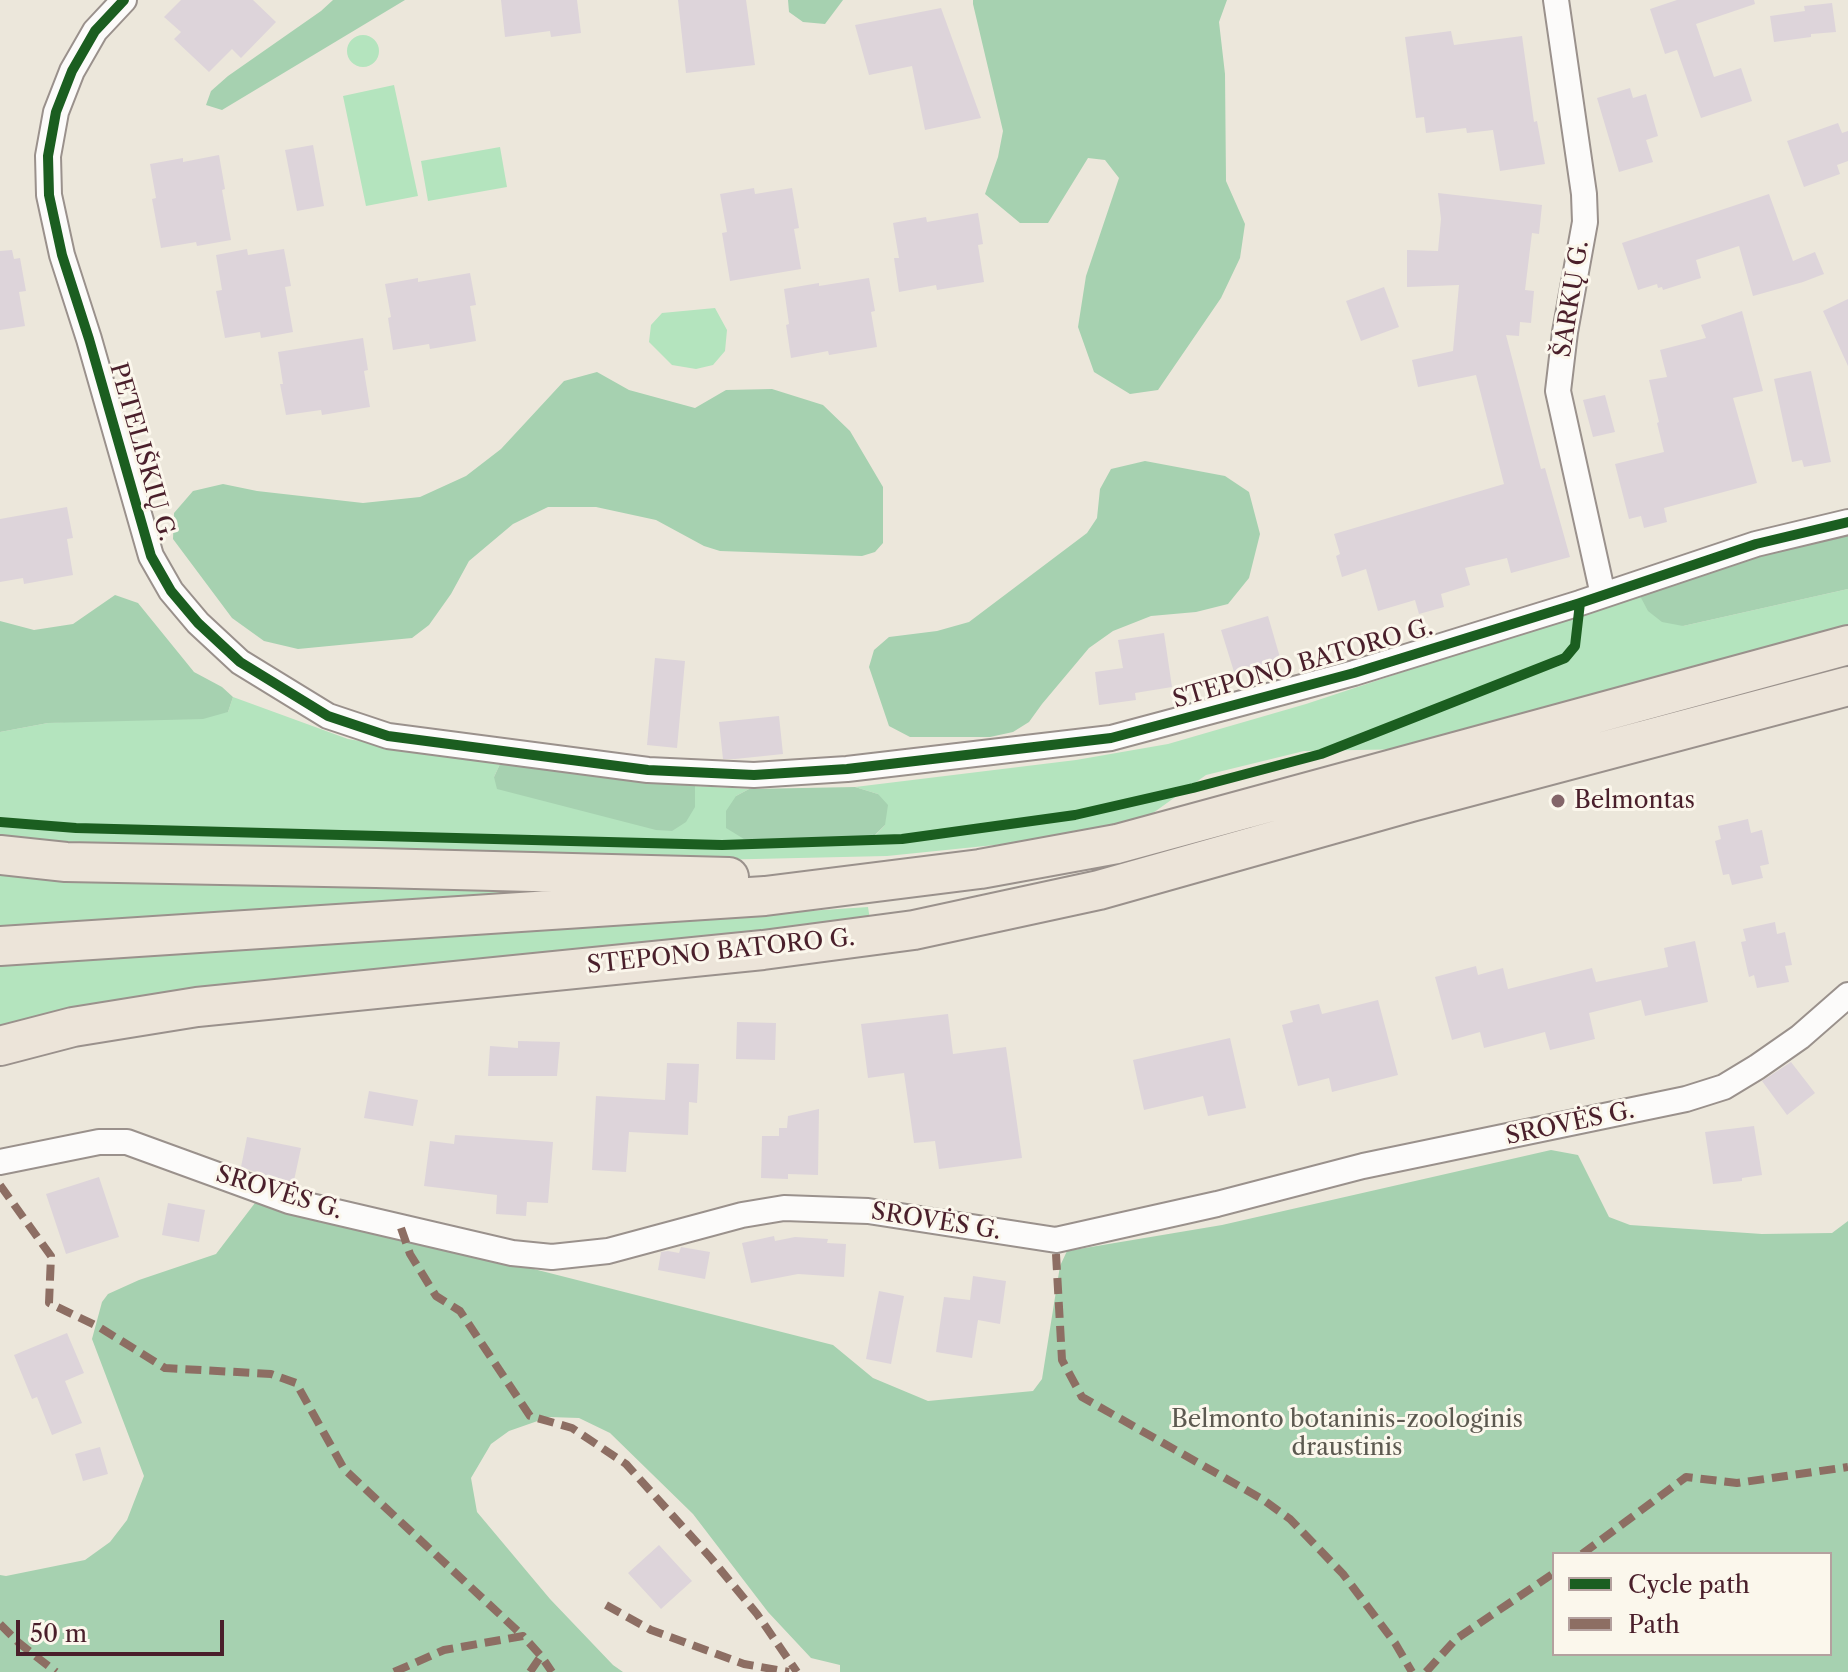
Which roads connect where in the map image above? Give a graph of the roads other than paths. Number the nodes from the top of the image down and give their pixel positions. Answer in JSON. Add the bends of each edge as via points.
{"nodes":[{"id":1,"x":124,"y":0,"type":"edge"},
{"id":2,"x":1556,"y":0,"type":"edge"},
{"id":3,"x":1848,"y":522,"type":"edge"},
{"id":4,"x":1603,"y":595,"type":"junction"},
{"id":5,"x":1848,"y":645,"type":"edge"},
{"id":6,"x":1848,"y":686,"type":"edge"},
{"id":7,"x":754,"y":775,"type":"joint"},
{"id":8,"x":0,"y":855,"type":"edge"},
{"id":9,"x":890,"y":880,"type":"junction"},
{"id":10,"x":0,"y":946,"type":"edge"},
{"id":11,"x":1848,"y":995,"type":"edge"},
{"id":12,"x":0,"y":1046,"type":"edge"},
{"id":13,"x":0,"y":1162,"type":"edge"}],
"edges":[{"from":1,"to":7,"type":"street","name":"PETELIŠKIŲ G.","via":[[95,31],[56,112],[48,156],[49,195],[151,556],[171,591],[240,662],[328,716],[388,736],[648,770]]},
{"from":2,"to":4,"type":"street","name":"ŠARKŲ G.","via":[[1585,222],[1558,391]]},
{"from":3,"to":4,"type":"street","name":"STEPONO BATORO G.","via":[[1756,544]]},
{"from":4,"to":7,"type":"street","name":"STEPONO BATORO G.","via":[[1354,673],[1111,738]]},
{"from":5,"to":9,"type":"main road","via":[[1117,844]]},
{"from":6,"to":12,"type":"main road","name":"STEPONO BATORO G.","via":[[1099,890],[914,930],[197,1007],[73,1027]]},
{"from":8,"to":9,"type":"main road","via":[[66,862]]},
{"from":9,"to":10,"type":"main road","via":[[765,896]]},
{"from":11,"to":13,"type":"street","name":"SROVĖS G.","via":[[1757,1067],[1724,1087],[1686,1099],[1363,1166],[1056,1240],[868,1211],[784,1208],[608,1251],[552,1257],[512,1253],[289,1201],[127,1142],[99,1142]]}]}
